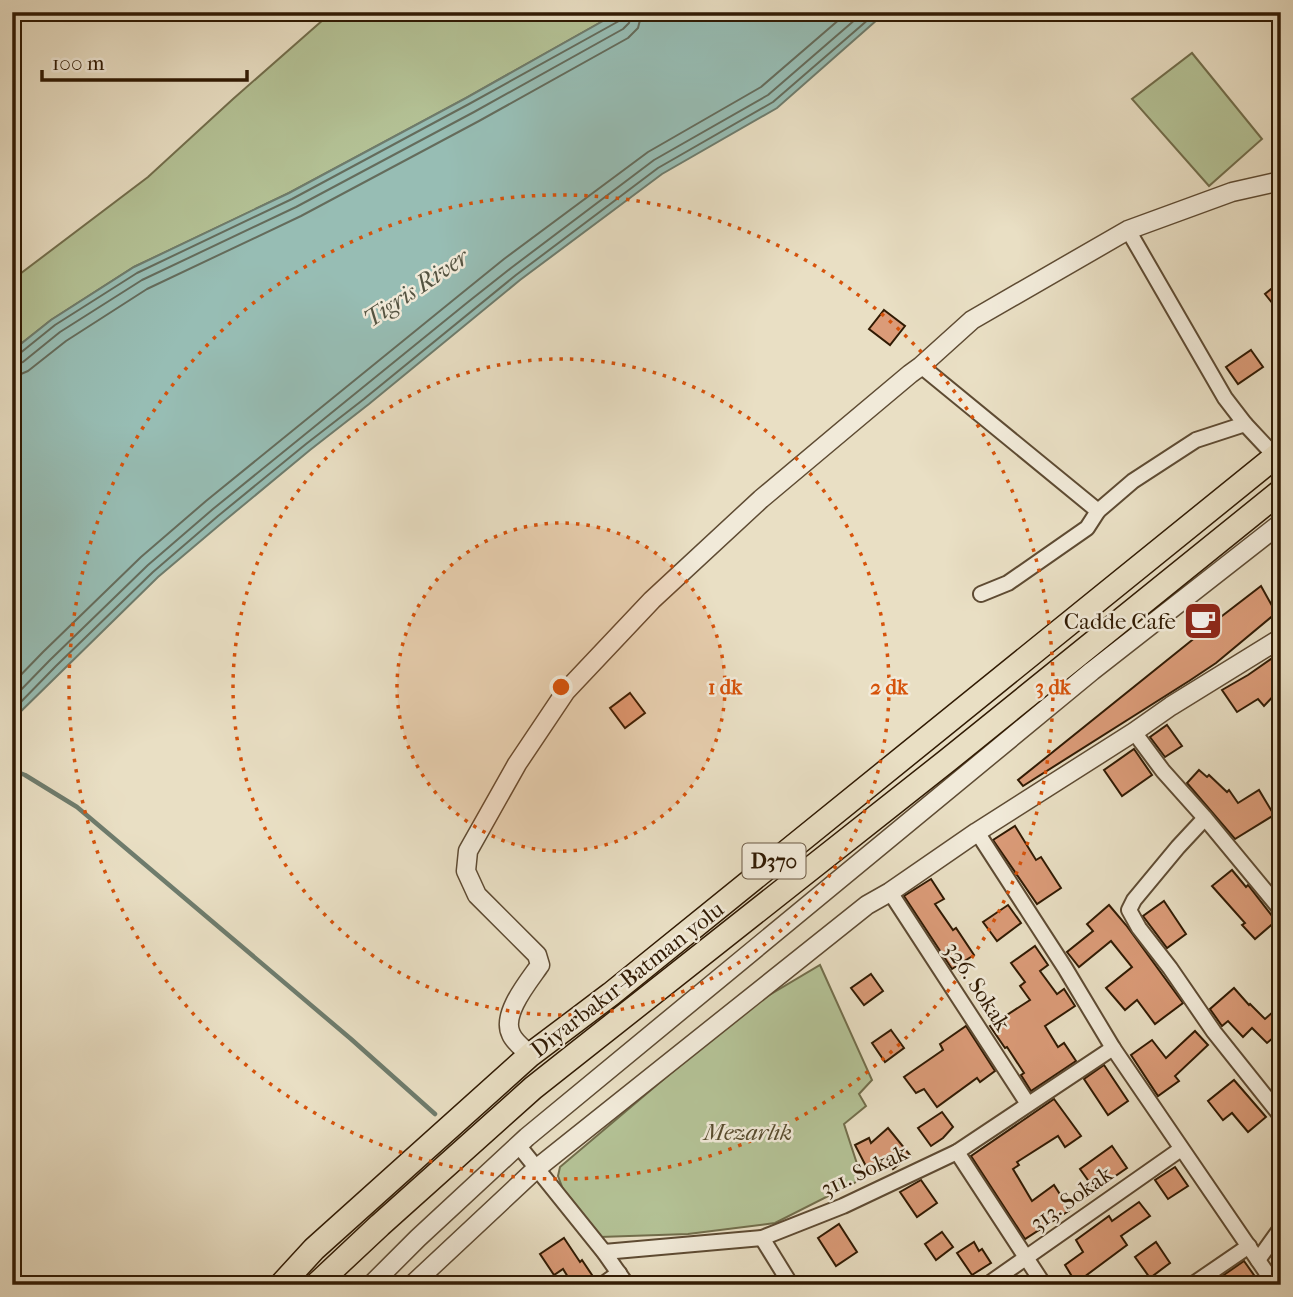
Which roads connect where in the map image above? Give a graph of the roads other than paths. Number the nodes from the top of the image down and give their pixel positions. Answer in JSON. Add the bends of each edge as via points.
{"nodes":[{"id":1,"x":1281,"y":181,"type":"edge"},
{"id":2,"x":1128,"y":230,"type":"junction"},
{"id":3,"x":921,"y":366,"type":"junction"},
{"id":4,"x":1245,"y":424,"type":"junction"},
{"id":5,"x":1278,"y":454,"type":"edge"},
{"id":6,"x":1281,"y":491,"type":"edge"},
{"id":7,"x":1098,"y":511,"type":"junction"},
{"id":8,"x":1281,"y":523,"type":"edge"},
{"id":9,"x":981,"y":594,"type":"dead end"},
{"id":10,"x":1281,"y":638,"type":"edge"},
{"id":11,"x":1134,"y":732,"type":"junction"},
{"id":12,"x":1205,"y":818,"type":"junction"},
{"id":13,"x":977,"y":832,"type":"junction"},
{"id":14,"x":890,"y":892,"type":"junction"},
{"id":15,"x":1281,"y":910,"type":"edge"},
{"id":16,"x":1112,"y":1048,"type":"junction"},
{"id":17,"x":530,"y":1055,"type":"junction"},
{"id":18,"x":1028,"y":1104,"type":"junction"},
{"id":19,"x":1281,"y":1116,"type":"edge"},
{"id":20,"x":517,"y":1145,"type":"junction"},
{"id":21,"x":1181,"y":1149,"type":"junction"},
{"id":22,"x":957,"y":1152,"type":"junction"},
{"id":23,"x":536,"y":1169,"type":"junction"},
{"id":24,"x":1281,"y":1228,"type":"edge"},
{"id":25,"x":762,"y":1238,"type":"junction"},
{"id":26,"x":1250,"y":1246,"type":"junction"},
{"id":27,"x":604,"y":1252,"type":"junction"},
{"id":28,"x":1027,"y":1256,"type":"junction"},
{"id":29,"x":1258,"y":1260,"type":"junction"},
{"id":30,"x":623,"y":1279,"type":"edge"},
{"id":31,"x":416,"y":1283,"type":"edge"},
{"id":32,"x":281,"y":1285,"type":"edge"},
{"id":33,"x":316,"y":1285,"type":"edge"},
{"id":34,"x":371,"y":1285,"type":"edge"},
{"id":35,"x":602,"y":1285,"type":"edge"},
{"id":36,"x":791,"y":1285,"type":"edge"},
{"id":37,"x":987,"y":1285,"type":"edge"},
{"id":38,"x":1044,"y":1285,"type":"edge"},
{"id":39,"x":1192,"y":1285,"type":"edge"},
{"id":40,"x":1275,"y":1285,"type":"edge"}],
"edges":[{"from":1,"to":2,"type":"street","via":[[1232,192]]},
{"from":2,"to":3,"type":"street","via":[[972,320]]},
{"from":2,"to":4,"type":"street"},
{"from":3,"to":7,"type":"street"},
{"from":3,"to":17,"type":"street","via":[[761,499],[652,600],[566,691],[468,850],[466,871],[477,895],[537,955],[540,965],[509,1015],[510,1034]]},
{"from":4,"to":5,"type":"street"},
{"from":4,"to":7,"type":"street","via":[[1196,440],[1133,481]]},
{"from":5,"to":17,"type":"highway","name":"Diyarbakır-Batman yolu","number":"D370"},
{"from":6,"to":33,"type":"highway","name":"Diyarbakır-Batman yolu","number":"D370","via":[[533,1088]]},
{"from":7,"to":9,"type":"street","via":[[1087,528],[1008,583]]},
{"from":8,"to":20,"type":"street","via":[[1092,671]]},
{"from":10,"to":11,"type":"street"},
{"from":11,"to":12,"type":"street"},
{"from":11,"to":13,"type":"street"},
{"from":12,"to":15,"type":"street"},
{"from":12,"to":19,"type":"street","via":[[1129,910],[1214,1032]]},
{"from":13,"to":14,"type":"street"},
{"from":13,"to":16,"type":"street"},
{"from":14,"to":18,"type":"street","name":"326. Sokak"},
{"from":14,"to":23,"type":"street","via":[[867,905]]},
{"from":16,"to":18,"type":"street","name":"311. Sokak"},
{"from":16,"to":21,"type":"street"},
{"from":17,"to":32,"type":"highway","name":"Diyarbakır-Batman yolu","number":"D370","via":[[314,1249]]},
{"from":18,"to":22,"type":"street","name":"311. Sokak"},
{"from":20,"to":23,"type":"street"},
{"from":20,"to":34,"type":"street"},
{"from":21,"to":26,"type":"street"},
{"from":21,"to":28,"type":"street","name":"313. Sokak"},
{"from":22,"to":25,"type":"street","name":"311. Sokak"},
{"from":22,"to":28,"type":"street"},
{"from":23,"to":27,"type":"street"},
{"from":23,"to":31,"type":"street"},
{"from":24,"to":29,"type":"street"},
{"from":25,"to":27,"type":"street","name":"311. Sokak"},
{"from":25,"to":36,"type":"street"},
{"from":26,"to":29,"type":"street"},
{"from":26,"to":39,"type":"street"},
{"from":27,"to":30,"type":"street"},
{"from":28,"to":37,"type":"street","name":"313. Sokak"},
{"from":28,"to":38,"type":"street"},
{"from":29,"to":40,"type":"street"},
{"from":30,"to":35,"type":"street"}]}
